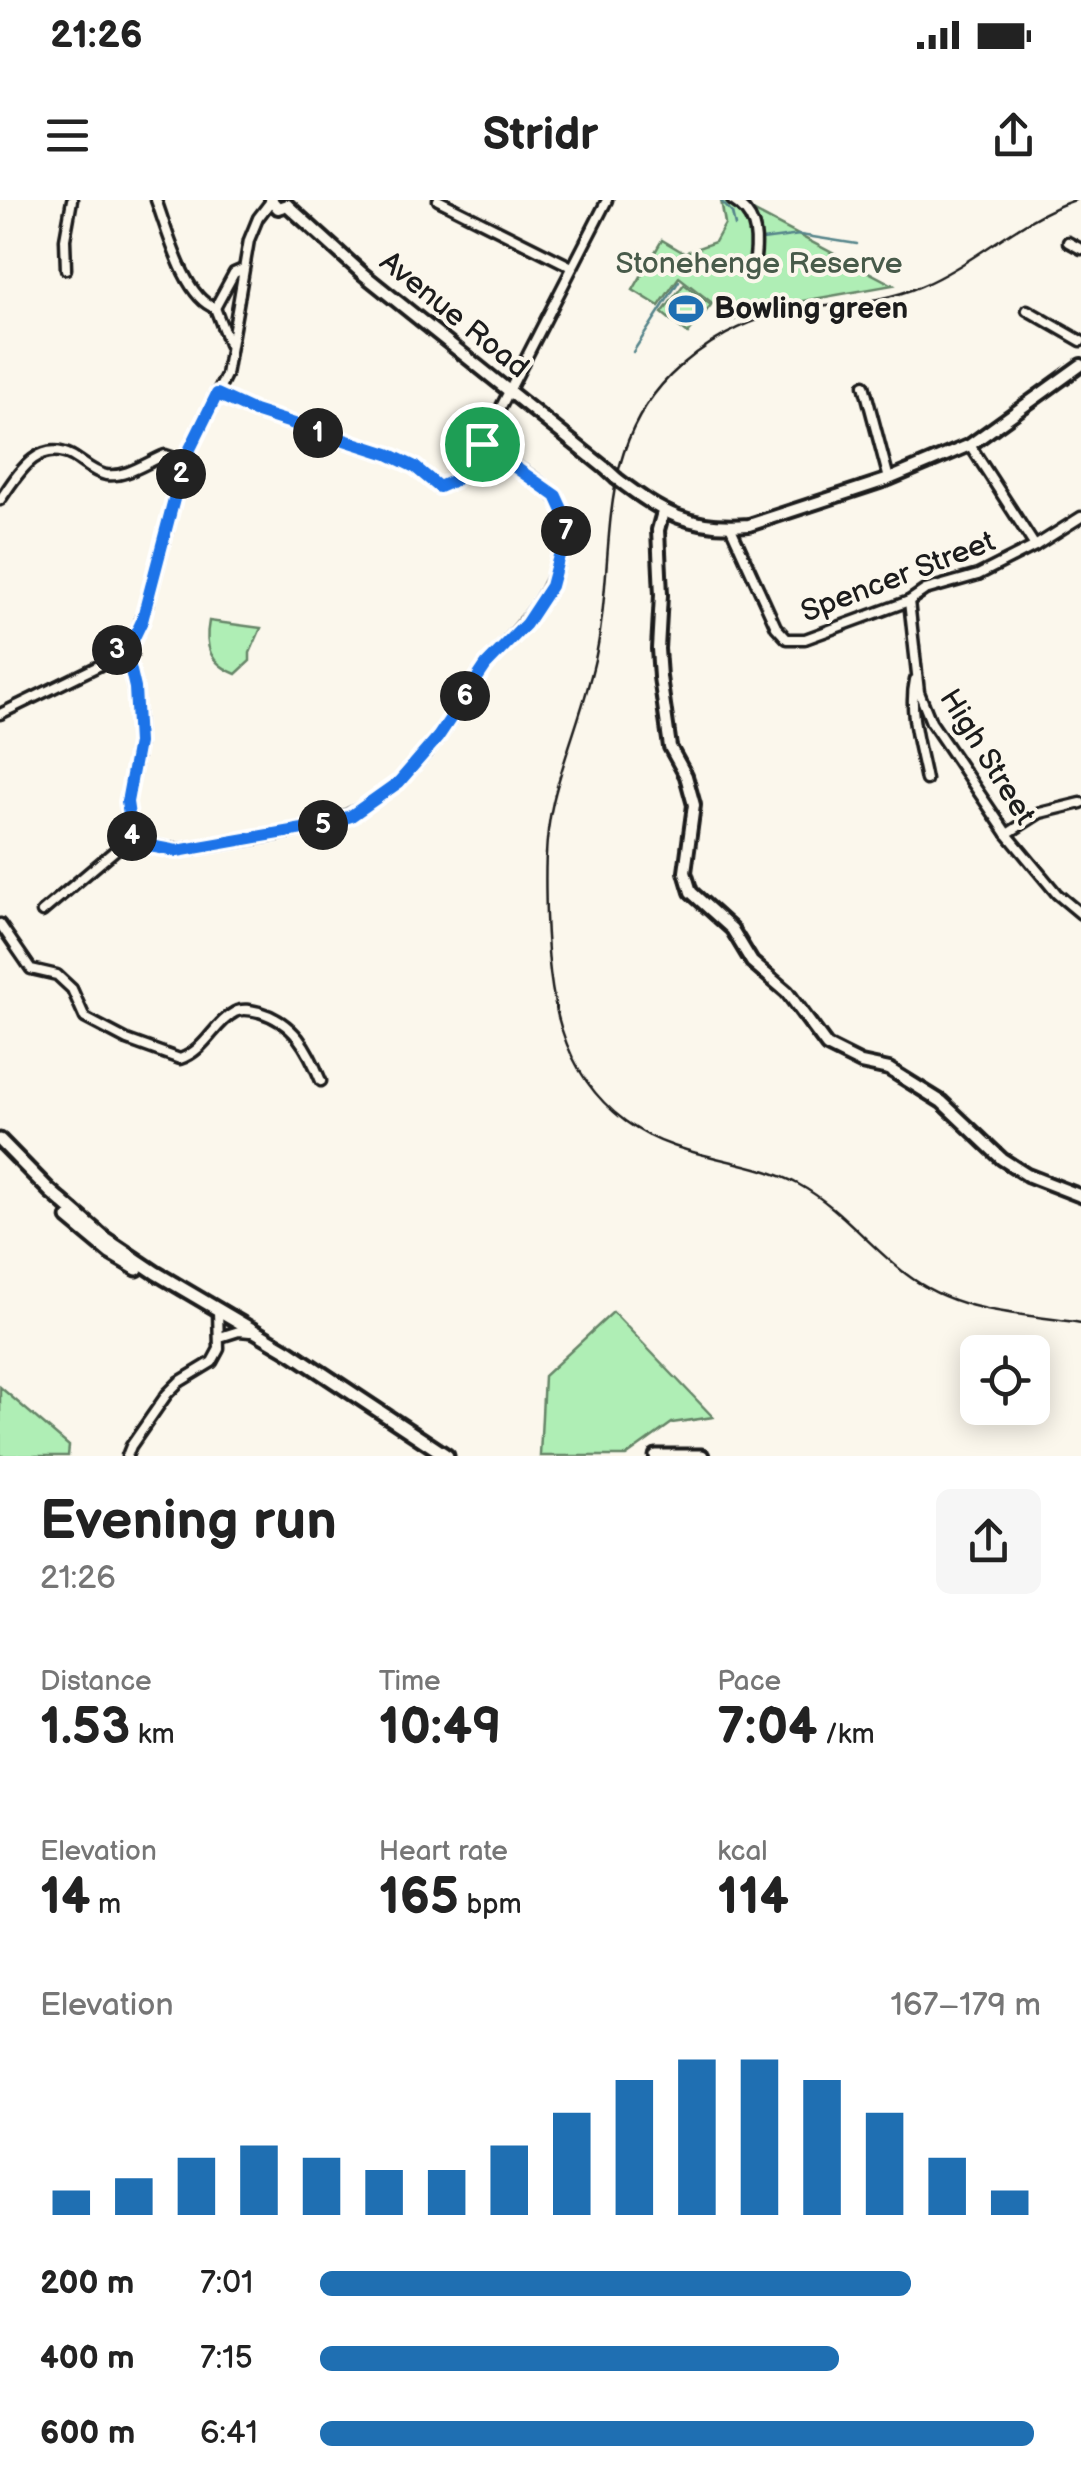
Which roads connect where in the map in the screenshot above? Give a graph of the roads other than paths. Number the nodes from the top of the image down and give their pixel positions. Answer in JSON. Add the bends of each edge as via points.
{"nodes":[{"id":1,"x":72,"y":200,"type":"edge"},
{"id":2,"x":156,"y":200,"type":"edge"},
{"id":3,"x":438,"y":200,"type":"edge"},
{"id":4,"x":607,"y":200,"type":"edge"},
{"id":5,"x":732,"y":200,"type":"edge"},
{"id":6,"x":279,"y":203,"type":"edge"},
{"id":7,"x":1068,"y":242,"type":"dead end"},
{"id":8,"x":1081,"y":249,"type":"edge"},
{"id":9,"x":755,"y":258,"type":"dead end"},
{"id":10,"x":572,"y":267,"type":"junction"},
{"id":11,"x":66,"y":270,"type":"dead end"},
{"id":12,"x":242,"y":270,"type":"junction"},
{"id":13,"x":215,"y":308,"type":"junction"},
{"id":14,"x":1028,"y":310,"type":"dead end"},
{"id":15,"x":1081,"y":341,"type":"edge"},
{"id":16,"x":230,"y":348,"type":"junction"},
{"id":17,"x":1081,"y":364,"type":"edge"},
{"id":18,"x":864,"y":386,"type":"dead end"},
{"id":19,"x":510,"y":392,"type":"junction"},
{"id":20,"x":217,"y":394,"type":"junction"},
{"id":21,"x":482,"y":444,"type":"junction"},
{"id":22,"x":970,"y":445,"type":"junction"},
{"id":23,"x":184,"y":461,"type":"junction"},
{"id":24,"x":889,"y":479,"type":"junction"},
{"id":25,"x":0,"y":500,"type":"edge"},
{"id":26,"x":663,"y":512,"type":"junction"},
{"id":27,"x":1081,"y":517,"type":"edge"},
{"id":28,"x":730,"y":526,"type":"junction"},
{"id":29,"x":1035,"y":546,"type":"junction"},
{"id":30,"x":909,"y":600,"type":"junction"},
{"id":31,"x":131,"y":644,"type":"junction"},
{"id":32,"x":123,"y":657,"type":"junction"},
{"id":33,"x":919,"y":666,"type":"junction"},
{"id":34,"x":0,"y":714,"type":"edge"},
{"id":35,"x":926,"y":780,"type":"dead end"},
{"id":36,"x":1081,"y":803,"type":"edge"},
{"id":37,"x":1007,"y":834,"type":"junction"},
{"id":38,"x":132,"y":836,"type":"junction"},
{"id":39,"x":42,"y":912,"type":"dead end"},
{"id":40,"x":1081,"y":914,"type":"edge"},
{"id":41,"x":0,"y":924,"type":"edge"},
{"id":42,"x":321,"y":1081,"type":"dead end"},
{"id":43,"x":0,"y":1140,"type":"edge"},
{"id":44,"x":0,"y":1149,"type":"edge"},
{"id":45,"x":1081,"y":1196,"type":"edge"},
{"id":46,"x":156,"y":1274,"type":"junction"},
{"id":47,"x":218,"y":1310,"type":"junction"},
{"id":48,"x":254,"y":1333,"type":"junction"},
{"id":49,"x":220,"y":1337,"type":"junction"},
{"id":50,"x":128,"y":1456,"type":"edge"},
{"id":51,"x":446,"y":1456,"type":"edge"},
{"id":52,"x":656,"y":1456,"type":"edge"},
{"id":53,"x":702,"y":1456,"type":"edge"}],
"edges":[{"from":1,"to":11,"type":"street"},
{"from":2,"to":13,"type":"street","via":[[196,295]]},
{"from":3,"to":10,"type":"street"},
{"from":4,"to":10,"type":"street"},
{"from":5,"to":9,"type":"street","via":[[754,224]]},
{"from":6,"to":12,"type":"street","via":[[253,230]]},
{"from":6,"to":19,"type":"street","name":"Avenue Road"},
{"from":7,"to":8,"type":"street"},
{"from":10,"to":19,"type":"street"},
{"from":12,"to":13,"type":"street","via":[[234,272]]},
{"from":12,"to":16,"type":"street"},
{"from":13,"to":16,"type":"street"},
{"from":14,"to":15,"type":"street"},
{"from":16,"to":20,"type":"street"},
{"from":17,"to":22,"type":"street","name":"Avenue Road"},
{"from":18,"to":24,"type":"street"},
{"from":19,"to":21,"type":"street"},
{"from":19,"to":26,"type":"street","name":"Avenue Road","bridge":true},
{"from":20,"to":21,"type":"street","via":[[388,454],[439,487],[455,480]]},
{"from":20,"to":23,"type":"street"},
{"from":21,"to":38,"type":"street","via":[[556,496],[568,522],[561,552],[551,586],[526,624],[486,665],[399,782],[351,816],[320,826],[177,851]]},
{"from":22,"to":24,"type":"street","name":"Avenue Road"},
{"from":22,"to":29,"type":"street"},
{"from":23,"to":25,"type":"street","via":[[165,455],[107,475],[64,452],[39,454]]},
{"from":23,"to":31,"type":"street"},
{"from":24,"to":28,"type":"street","name":"Avenue Road","via":[[768,520]]},
{"from":26,"to":28,"type":"street","name":"Avenue Road"},
{"from":26,"to":45,"type":"street","via":[[660,677],[670,747],[694,804],[685,872],[691,892],[732,929],[752,962],[787,992],[826,1046],[889,1069],[942,1102],[1002,1159]]},
{"from":27,"to":29,"type":"street","name":"Spencer Street"},
{"from":28,"to":30,"type":"street","name":"Spencer Street","via":[[787,639],[805,639]]},
{"from":29,"to":30,"type":"street","name":"Spencer Street"},
{"from":30,"to":33,"type":"street","name":"High Street"},
{"from":31,"to":32,"type":"street","via":[[133,652]]},
{"from":31,"to":32,"type":"street","via":[[120,644]]},
{"from":32,"to":34,"type":"street"},
{"from":32,"to":38,"type":"street","via":[[135,688],[138,743],[127,802]]},
{"from":33,"to":35,"type":"street","via":[[912,693]]},
{"from":33,"to":37,"type":"street","name":"High Street","via":[[919,692],[931,722]]},
{"from":36,"to":37,"type":"street","via":[[1040,814]]},
{"from":37,"to":40,"type":"street","name":"High Street"},
{"from":38,"to":39,"type":"street"},
{"from":41,"to":42,"type":"street","via":[[30,969],[56,975],[85,1018],[127,1040],[180,1059],[234,1012],[245,1010],[284,1023],[302,1040]]},
{"from":43,"to":46,"type":"main road","via":[[72,1211]]},
{"from":44,"to":46,"type":"main road","via":[[88,1235]]},
{"from":46,"to":47,"type":"main road"},
{"from":47,"to":48,"type":"main road"},
{"from":47,"to":49,"type":"street"},
{"from":48,"to":49,"type":"street"},
{"from":48,"to":51,"type":"main road"},
{"from":49,"to":50,"type":"street","via":[[212,1362],[166,1394]]},
{"from":52,"to":53,"type":"main road"}]}
